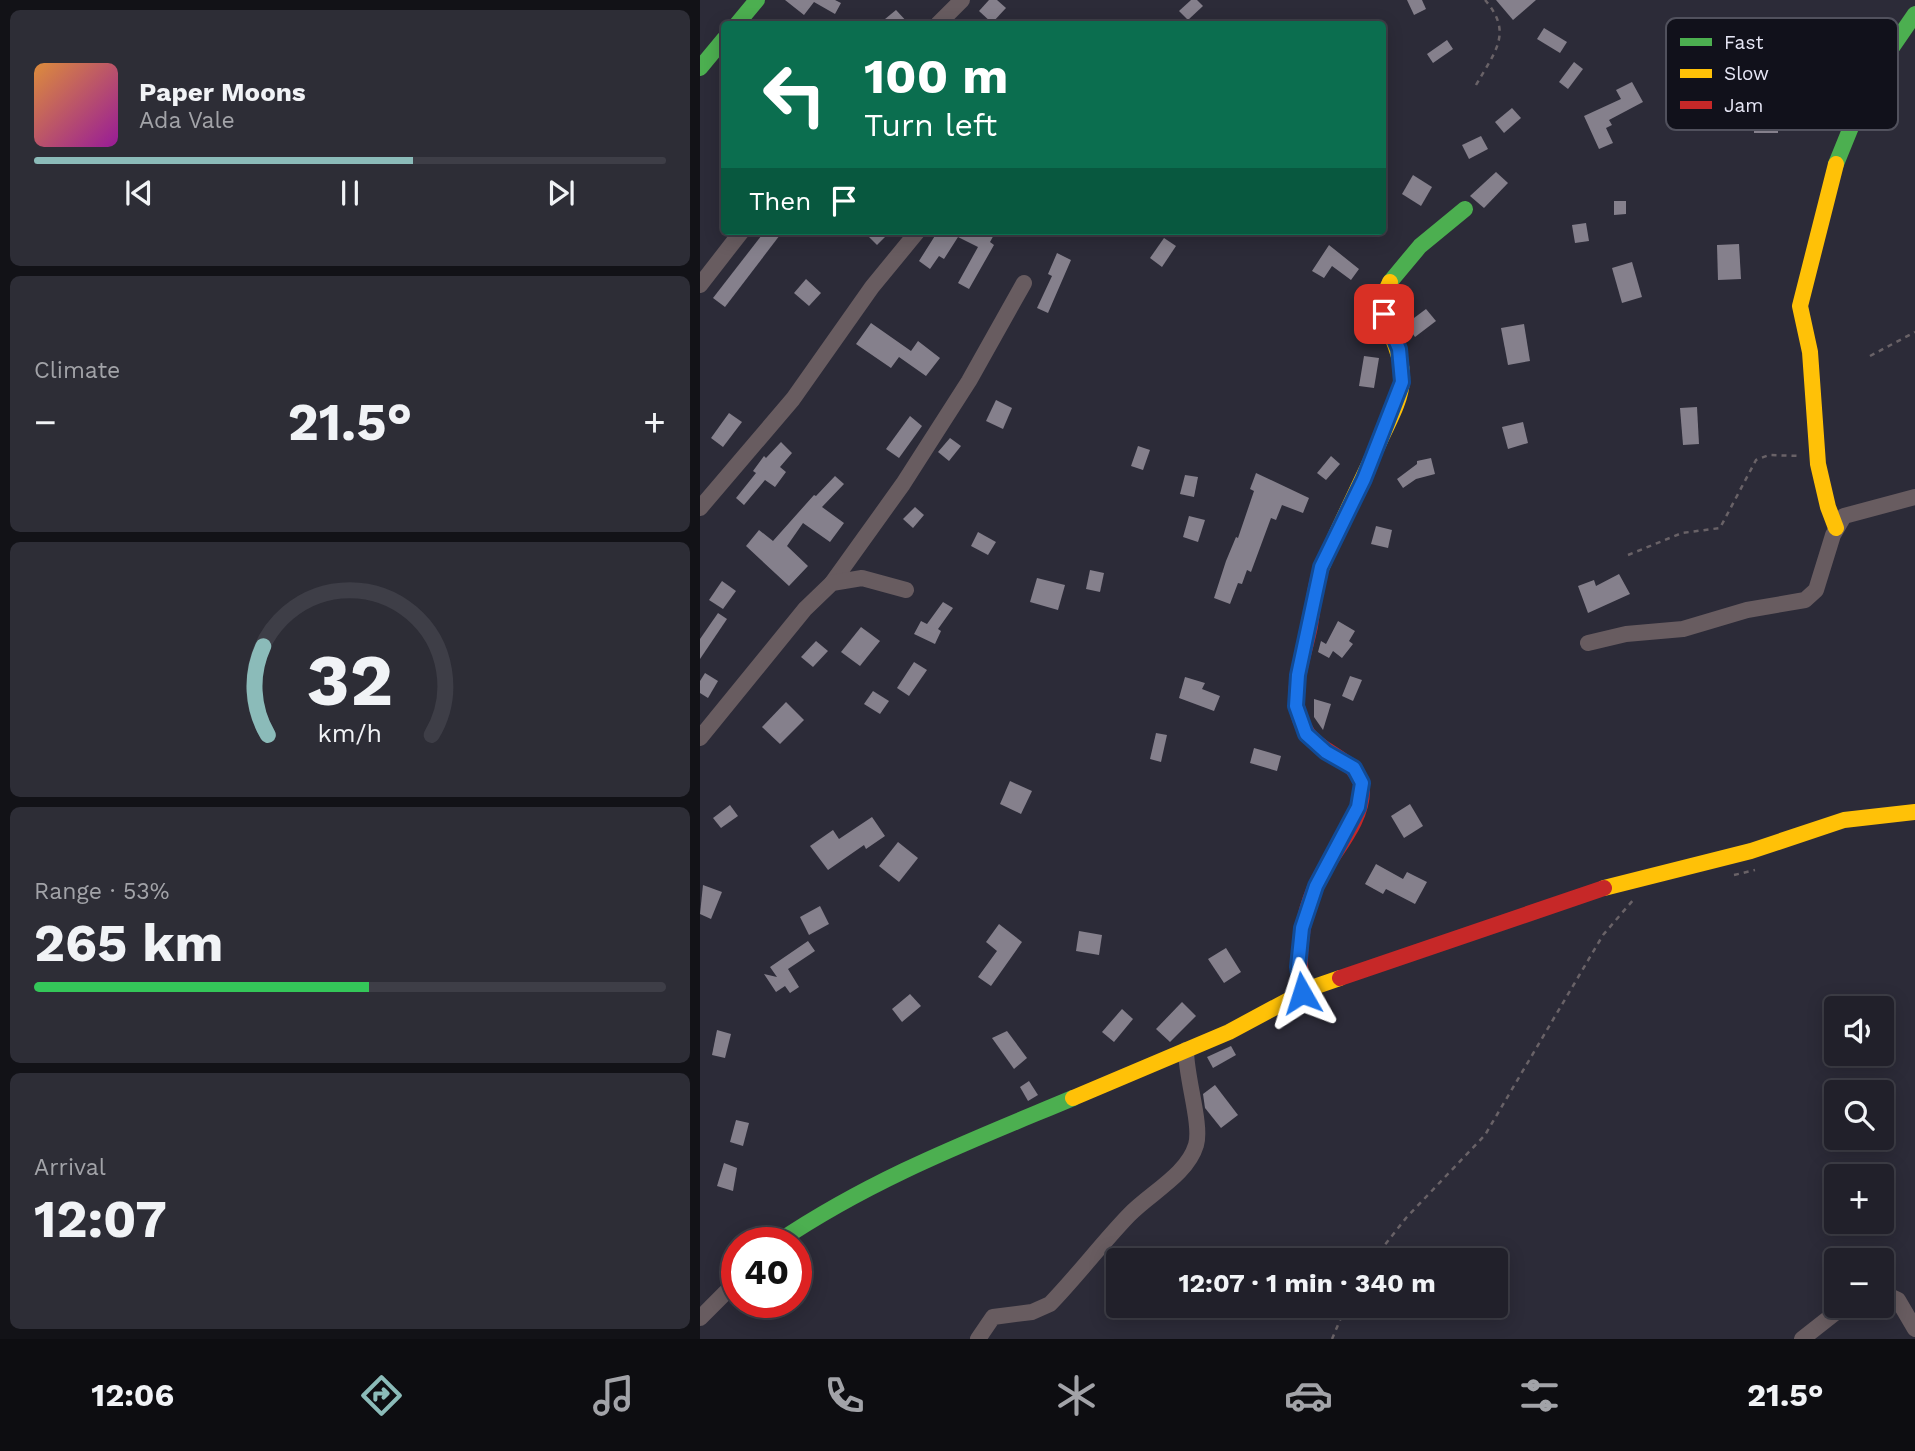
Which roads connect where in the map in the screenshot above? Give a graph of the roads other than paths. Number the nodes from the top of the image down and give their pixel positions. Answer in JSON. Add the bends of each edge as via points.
{"nodes":[{"id":1,"x":757,"y":0,"type":"edge"},
{"id":2,"x":962,"y":0,"type":"edge"},
{"id":3,"x":1913,"y":19,"type":"edge"},
{"id":4,"x":740,"y":21,"type":"edge"},
{"id":5,"x":941,"y":21,"type":"edge"},
{"id":6,"x":1898,"y":37,"type":"edge"},
{"id":7,"x":721,"y":43,"type":"edge"},
{"id":8,"x":700,"y":68,"type":"edge"},
{"id":9,"x":1845,"y":130,"type":"edge"},
{"id":10,"x":1465,"y":209,"type":"dead end"},
{"id":11,"x":739,"y":235,"type":"edge"},
{"id":12,"x":915,"y":235,"type":"edge"},
{"id":13,"x":1024,"y":283,"type":"dead end"},
{"id":14,"x":700,"y":285,"type":"edge"},
{"id":15,"x":1915,"y":497,"type":"edge"},
{"id":16,"x":700,"y":508,"type":"edge"},
{"id":17,"x":1836,"y":528,"type":"junction"},
{"id":18,"x":832,"y":583,"type":"junction"},
{"id":19,"x":906,"y":590,"type":"dead end"},
{"id":20,"x":1588,"y":643,"type":"dead end"},
{"id":21,"x":700,"y":738,"type":"edge"},
{"id":22,"x":1915,"y":812,"type":"edge"},
{"id":23,"x":1302,"y":993,"type":"junction"},
{"id":24,"x":1186,"y":1049,"type":"junction"},
{"id":25,"x":800,"y":1227,"type":"edge"},
{"id":26,"x":721,"y":1297,"type":"edge"},
{"id":27,"x":1894,"y":1298,"type":"edge"},
{"id":28,"x":700,"y":1318,"type":"edge"},
{"id":29,"x":1829,"y":1318,"type":"edge"},
{"id":30,"x":1915,"y":1329,"type":"edge"},
{"id":31,"x":978,"y":1339,"type":"edge"},
{"id":32,"x":1802,"y":1339,"type":"edge"}],
"edges":[{"from":1,"to":4,"type":"street"},
{"from":2,"to":5,"type":"street"},
{"from":3,"to":6,"type":"street"},
{"from":7,"to":8,"type":"street"},
{"from":9,"to":17,"type":"street","via":[[1799,308],[1810,353],[1818,457]]},
{"from":10,"to":23,"type":"street","via":[[1425,239],[1385,291],[1384,314],[1399,349],[1402,382],[1318,577],[1296,706],[1306,734],[1354,768],[1362,792],[1349,827],[1316,886],[1302,928],[1298,967]]},
{"from":11,"to":14,"type":"street"},
{"from":12,"to":16,"type":"street","via":[[793,399]]},
{"from":13,"to":18,"type":"street","via":[[902,485]]},
{"from":15,"to":17,"type":"street","via":[[1849,513]]},
{"from":17,"to":20,"type":"street","via":[[1816,590],[1805,600],[1747,610],[1683,629]]},
{"from":18,"to":19,"type":"street","via":[[862,578]]},
{"from":18,"to":21,"type":"street","via":[[805,608]]},
{"from":22,"to":23,"type":"street","via":[[1844,820],[1739,854],[1619,883]]},
{"from":23,"to":24,"type":"street"},
{"from":24,"to":25,"type":"street","via":[[886,1177]]},
{"from":24,"to":31,"type":"street","via":[[1198,1124],[1189,1160],[1136,1207],[1050,1304],[1032,1312],[993,1317]]},
{"from":26,"to":28,"type":"street"},
{"from":27,"to":30,"type":"street"},
{"from":29,"to":32,"type":"street"}]}
